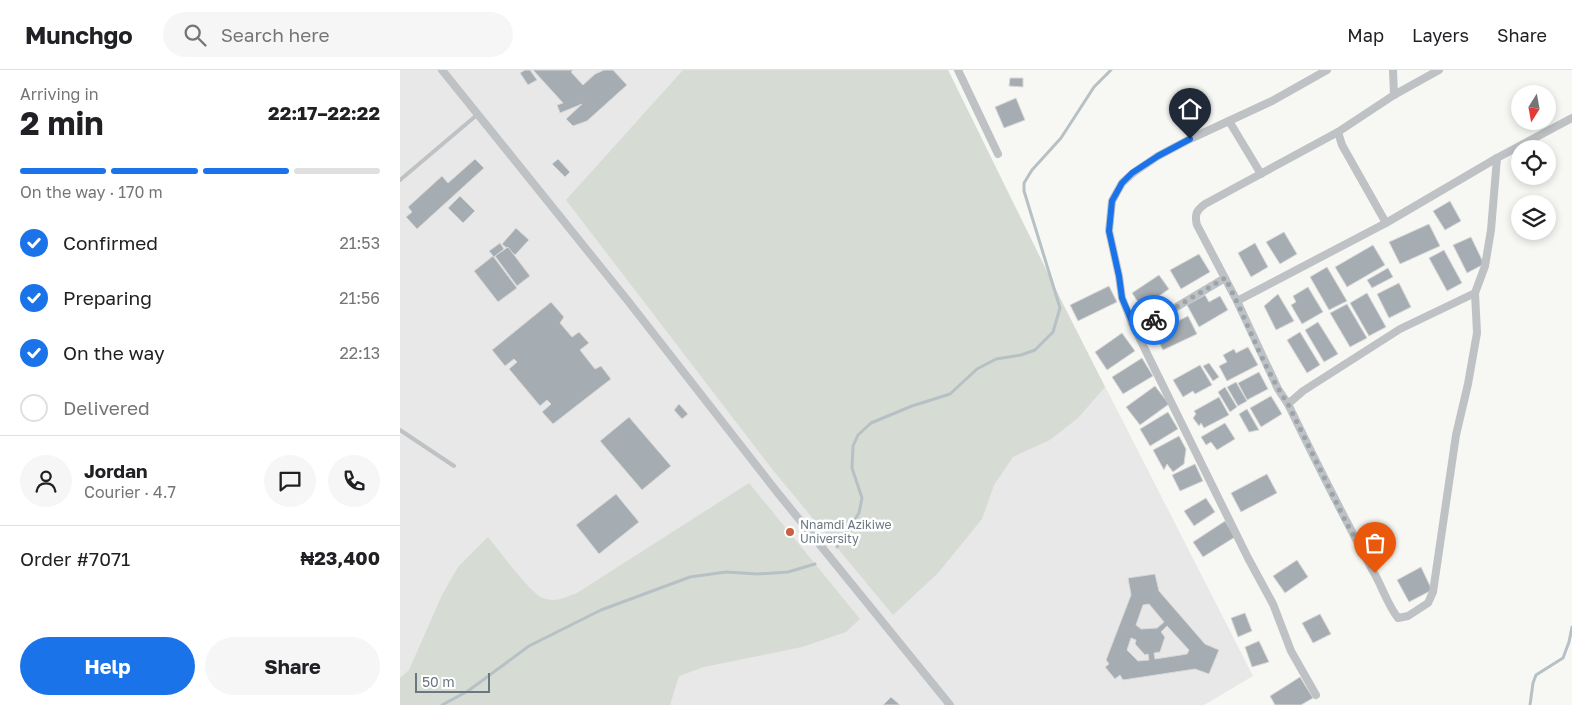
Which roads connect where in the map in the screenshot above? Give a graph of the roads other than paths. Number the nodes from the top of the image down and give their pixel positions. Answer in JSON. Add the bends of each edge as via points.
{"nodes":[{"id":1,"x":442,"y":70,"type":"edge"},
{"id":2,"x":958,"y":70,"type":"edge"},
{"id":3,"x":1327,"y":70,"type":"edge"},
{"id":4,"x":1393,"y":70,"type":"edge"},
{"id":5,"x":1439,"y":70,"type":"edge"},
{"id":6,"x":1394,"y":95,"type":"junction"},
{"id":7,"x":478,"y":114,"type":"junction"},
{"id":8,"x":1572,"y":118,"type":"edge"},
{"id":9,"x":1229,"y":121,"type":"junction"},
{"id":10,"x":1338,"y":132,"type":"junction"},
{"id":11,"x":998,"y":154,"type":"dead end"},
{"id":12,"x":1497,"y":158,"type":"junction"},
{"id":13,"x":1261,"y":174,"type":"junction"},
{"id":14,"x":400,"y":180,"type":"edge"},
{"id":15,"x":1386,"y":223,"type":"junction"},
{"id":16,"x":1225,"y":278,"type":"junction"},
{"id":17,"x":1475,"y":293,"type":"junction"},
{"id":18,"x":1237,"y":301,"type":"junction"},
{"id":19,"x":1136,"y":331,"type":"junction"},
{"id":20,"x":1288,"y":404,"type":"junction"},
{"id":21,"x":400,"y":430,"type":"edge"},
{"id":22,"x":454,"y":466,"type":"dead end"},
{"id":23,"x":1316,"y":695,"type":"dead end"},
{"id":24,"x":950,"y":705,"type":"edge"}],
"edges":[{"from":1,"to":7,"type":"street"},
{"from":2,"to":11,"type":"street"},
{"from":3,"to":9,"type":"street"},
{"from":4,"to":6,"type":"street"},
{"from":5,"to":6,"type":"street"},
{"from":6,"to":10,"type":"street"},
{"from":7,"to":14,"type":"lane"},
{"from":7,"to":24,"type":"street"},
{"from":8,"to":12,"type":"street"},
{"from":9,"to":13,"type":"street"},
{"from":9,"to":19,"type":"street","via":[[1190,139],[1132,173],[1112,201],[1109,231],[1122,298]]},
{"from":10,"to":13,"type":"street"},
{"from":10,"to":15,"type":"street","via":[[1342,145]]},
{"from":12,"to":15,"type":"street"},
{"from":12,"to":17,"type":"street","via":[[1491,230],[1485,266]]},
{"from":13,"to":16,"type":"street","via":[[1197,210],[1196,225]]},
{"from":15,"to":18,"type":"street"},
{"from":16,"to":18,"type":"street"},
{"from":16,"to":19,"type":"street"},
{"from":17,"to":20,"type":"street","via":[[1400,329],[1303,390]]},
{"from":17,"to":20,"type":"street","via":[[1477,333],[1456,435],[1433,592],[1428,603],[1408,616],[1398,618],[1392,611]]},
{"from":18,"to":20,"type":"street"},
{"from":19,"to":23,"type":"street","via":[[1273,604],[1291,652]]},
{"from":21,"to":22,"type":"lane"}]}
